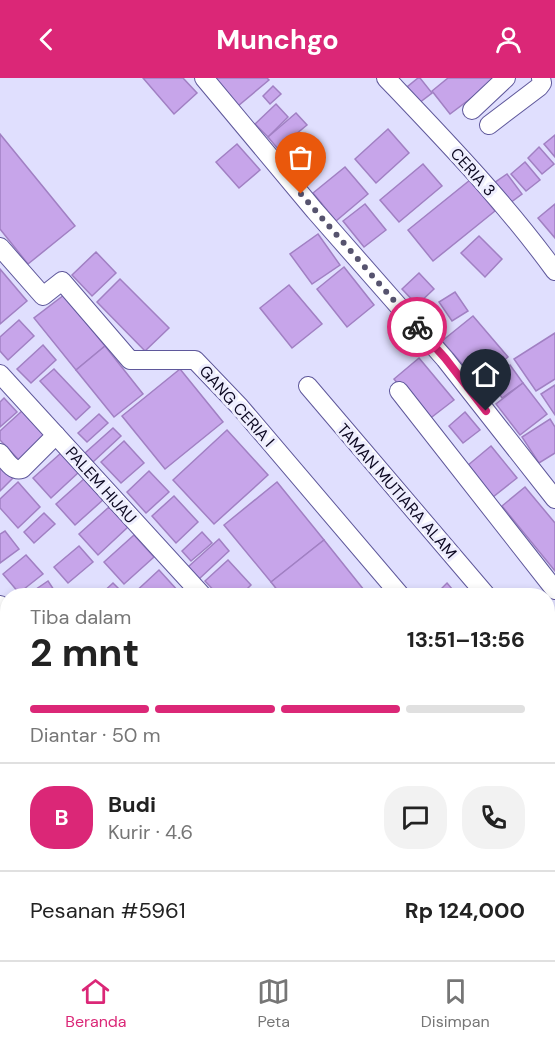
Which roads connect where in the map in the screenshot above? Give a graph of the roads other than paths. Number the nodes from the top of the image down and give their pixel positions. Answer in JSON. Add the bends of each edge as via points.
{"nodes":[{"id":1,"x":204,"y":78,"type":"edge"},
{"id":2,"x":386,"y":78,"type":"edge"},
{"id":3,"x":506,"y":78,"type":"edge"},
{"id":4,"x":541,"y":78,"type":"edge"},
{"id":5,"x":472,"y":110,"type":"dead end"},
{"id":6,"x":489,"y":125,"type":"dead end"},
{"id":7,"x":0,"y":247,"type":"edge"},
{"id":8,"x":555,"y":271,"type":"edge"},
{"id":9,"x":0,"y":374,"type":"edge"},
{"id":10,"x":308,"y":386,"type":"dead end"},
{"id":11,"x":399,"y":391,"type":"dead end"},
{"id":12,"x":56,"y":435,"type":"junction"},
{"id":13,"x":0,"y":453,"type":"edge"},
{"id":14,"x":555,"y":499,"type":"edge"},
{"id":15,"x":196,"y":588,"type":"edge"},
{"id":16,"x":394,"y":588,"type":"edge"},
{"id":17,"x":480,"y":588,"type":"edge"},
{"id":18,"x":553,"y":588,"type":"edge"}],
"edges":[{"from":1,"to":14,"type":"street","via":[[445,358]]},
{"from":2,"to":8,"type":"street","name":"CERIA 3","via":[[480,177]]},
{"from":3,"to":5,"type":"street"},
{"from":4,"to":6,"type":"street","via":[[539,87]]},
{"from":7,"to":16,"type":"street","name":"GANG CERIA I","via":[[43,296],[62,281],[130,360],[195,360]]},
{"from":9,"to":12,"type":"street","name":"PALEM HIJAU"},
{"from":10,"to":17,"type":"street","name":"TAMAN MUTIARA ALAM"},
{"from":11,"to":18,"type":"street"},
{"from":12,"to":13,"type":"street","via":[[22,469],[13,468]]},
{"from":12,"to":15,"type":"street","name":"PALEM HIJAU"}]}
